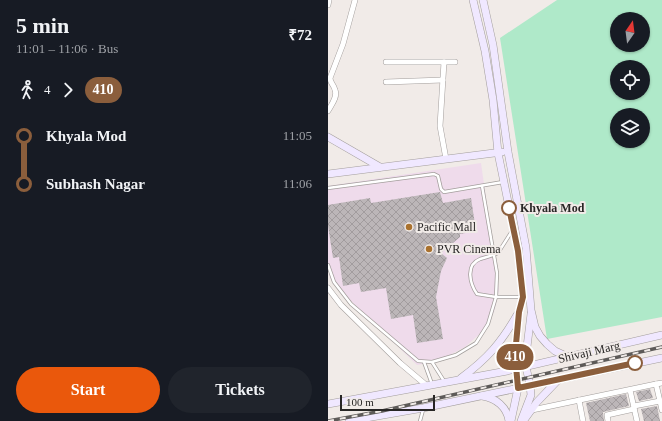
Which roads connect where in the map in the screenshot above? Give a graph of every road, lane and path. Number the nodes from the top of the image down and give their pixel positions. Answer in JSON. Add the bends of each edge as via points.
{"nodes":[{"id":1,"x":329,"y":0,"type":"edge"},
{"id":2,"x":355,"y":0,"type":"edge"},
{"id":3,"x":473,"y":0,"type":"edge"},
{"id":4,"x":483,"y":0,"type":"edge"},
{"id":5,"x":328,"y":5,"type":"edge"},
{"id":6,"x":386,"y":62,"type":"dead end"},
{"id":7,"x":444,"y":62,"type":"junction"},
{"id":8,"x":455,"y":62,"type":"dead end"},
{"id":9,"x":443,"y":80,"type":"junction"},
{"id":10,"x":386,"y":82,"type":"dead end"},
{"id":11,"x":330,"y":84,"type":"edge"},
{"id":12,"x":328,"y":112,"type":"edge"},
{"id":13,"x":328,"y":137,"type":"edge"},
{"id":14,"x":508,"y":152,"type":"junction"},
{"id":15,"x":498,"y":153,"type":"junction"},
{"id":16,"x":446,"y":160,"type":"junction"},
{"id":17,"x":380,"y":168,"type":"junction"},
{"id":18,"x":328,"y":174,"type":"edge"},
{"id":19,"x":504,"y":181,"type":"junction"},
{"id":20,"x":482,"y":186,"type":"junction"},
{"id":21,"x":328,"y":188,"type":"edge"},
{"id":22,"x":513,"y":229,"type":"junction"},
{"id":23,"x":493,"y":255,"type":"junction"},
{"id":24,"x":328,"y":265,"type":"edge"},
{"id":25,"x":328,"y":288,"type":"edge"},
{"id":26,"x":496,"y":297,"type":"junction"},
{"id":27,"x":523,"y":297,"type":"junction"},
{"id":28,"x":531,"y":310,"type":"junction"},
{"id":29,"x":519,"y":312,"type":"junction"},
{"id":30,"x":662,"y":335,"type":"edge"},
{"id":31,"x":568,"y":357,"type":"junction"},
{"id":32,"x":662,"y":358,"type":"edge"},
{"id":33,"x":424,"y":362,"type":"junction"},
{"id":34,"x":432,"y":362,"type":"junction"},
{"id":35,"x":526,"y":367,"type":"junction"},
{"id":36,"x":516,"y":368,"type":"junction"},
{"id":37,"x":459,"y":379,"type":"junction"},
{"id":38,"x":559,"y":379,"type":"junction"},
{"id":39,"x":444,"y":382,"type":"junction"},
{"id":40,"x":662,"y":383,"type":"edge"},
{"id":41,"x":429,"y":384,"type":"junction"},
{"id":42,"x":656,"y":384,"type":"junction"},
{"id":43,"x":530,"y":385,"type":"junction"},
{"id":44,"x":518,"y":388,"type":"junction"},
{"id":45,"x":630,"y":390,"type":"junction"},
{"id":46,"x":481,"y":396,"type":"junction"},
{"id":47,"x":579,"y":400,"type":"junction"},
{"id":48,"x":660,"y":401,"type":"junction"},
{"id":49,"x":328,"y":404,"type":"edge"},
{"id":50,"x":423,"y":408,"type":"junction"},
{"id":51,"x":634,"y":408,"type":"junction"},
{"id":52,"x":532,"y":410,"type":"junction"},
{"id":53,"x":662,"y":410,"type":"edge"},
{"id":54,"x":384,"y":418,"type":"edge"},
{"id":55,"x":349,"y":421,"type":"edge"},
{"id":56,"x":420,"y":421,"type":"edge"},
{"id":57,"x":510,"y":421,"type":"edge"},
{"id":58,"x":522,"y":421,"type":"edge"},
{"id":59,"x":584,"y":421,"type":"edge"},
{"id":60,"x":608,"y":421,"type":"edge"},
{"id":61,"x":637,"y":421,"type":"edge"}],
"edges":[{"from":1,"to":5,"type":"street"},
{"from":2,"to":11,"type":"street"},
{"from":3,"to":15,"type":"street","via":[[485,51]]},
{"from":4,"to":14,"type":"street","via":[[493,44]]},
{"from":6,"to":7,"type":"street"},
{"from":7,"to":8,"type":"street"},
{"from":7,"to":9,"type":"street"},
{"from":9,"to":10,"type":"street"},
{"from":9,"to":16,"type":"street","via":[[440,126]]},
{"from":11,"to":12,"type":"street","via":[[336,95]]},
{"from":13,"to":17,"type":"street"},
{"from":14,"to":15,"type":"street"},
{"from":14,"to":28,"type":"street","via":[[526,248]]},
{"from":15,"to":16,"type":"street"},
{"from":15,"to":19,"type":"street"},
{"from":16,"to":17,"type":"street"},
{"from":17,"to":18,"type":"street"},
{"from":19,"to":20,"type":"lane"},
{"from":19,"to":22,"type":"street"},
{"from":20,"to":21,"type":"lane","via":[[444,192],[438,176],[434,174]]},
{"from":20,"to":23,"type":"lane"},
{"from":22,"to":23,"type":"lane","via":[[498,253]]},
{"from":22,"to":27,"type":"street"},
{"from":23,"to":26,"type":"lane","via":[[497,273]]},
{"from":23,"to":26,"type":"lane","via":[[478,260],[470,271],[477,294]]},
{"from":24,"to":33,"type":"lane","via":[[334,282],[351,304],[418,361]]},
{"from":25,"to":41,"type":"street","via":[[341,305],[400,362]]},
{"from":26,"to":27,"type":"lane"},
{"from":26,"to":34,"type":"lane","via":[[488,324],[476,343],[456,355]]},
{"from":27,"to":29,"type":"street"},
{"from":28,"to":31,"type":"street","via":[[540,336],[555,351]]},
{"from":28,"to":35,"type":"street"},
{"from":29,"to":36,"type":"street"},
{"from":29,"to":37,"type":"street","via":[[493,351]]},
{"from":30,"to":31,"type":"street","name":"Shivaji Marg"},
{"from":31,"to":35,"type":"street","name":"Shivaji Marg"},
{"from":32,"to":38,"type":"street","name":"Shivaji Marg"},
{"from":33,"to":34,"type":"lane"},
{"from":33,"to":41,"type":"lane"},
{"from":34,"to":39,"type":"lane"},
{"from":35,"to":36,"type":"street","name":"Shivaji Marg"},
{"from":35,"to":43,"type":"street"},
{"from":36,"to":37,"type":"street","name":"Shivaji Marg"},
{"from":36,"to":44,"type":"street"},
{"from":37,"to":39,"type":"street","name":"Shivaji Marg"},
{"from":38,"to":43,"type":"street","name":"Shivaji Marg"},
{"from":38,"to":52,"type":"street"},
{"from":39,"to":41,"type":"street","name":"Shivaji Marg"},
{"from":40,"to":42,"type":"street"},
{"from":41,"to":49,"type":"street","name":"Shivaji Marg"},
{"from":42,"to":45,"type":"street"},
{"from":42,"to":48,"type":"street"},
{"from":43,"to":44,"type":"street","name":"Shivaji Marg"},
{"from":43,"to":58,"type":"street","via":[[531,395]]},
{"from":44,"to":46,"type":"street","name":"Shivaji Marg"},
{"from":44,"to":57,"type":"street"},
{"from":45,"to":47,"type":"street"},
{"from":45,"to":51,"type":"street"},
{"from":46,"to":50,"type":"street","name":"Shivaji Marg"},
{"from":46,"to":57,"type":"street","via":[[501,405]]},
{"from":47,"to":52,"type":"street"},
{"from":47,"to":59,"type":"street"},
{"from":48,"to":51,"type":"street"},
{"from":48,"to":53,"type":"street"},
{"from":50,"to":54,"type":"street","name":"Shivaji Marg"},
{"from":50,"to":56,"type":"lane"},
{"from":51,"to":60,"type":"street","via":[[607,416]]},
{"from":51,"to":61,"type":"street"},
{"from":52,"to":58,"type":"street"},
{"from":54,"to":55,"type":"street","name":"Shivaji Marg"}]}
